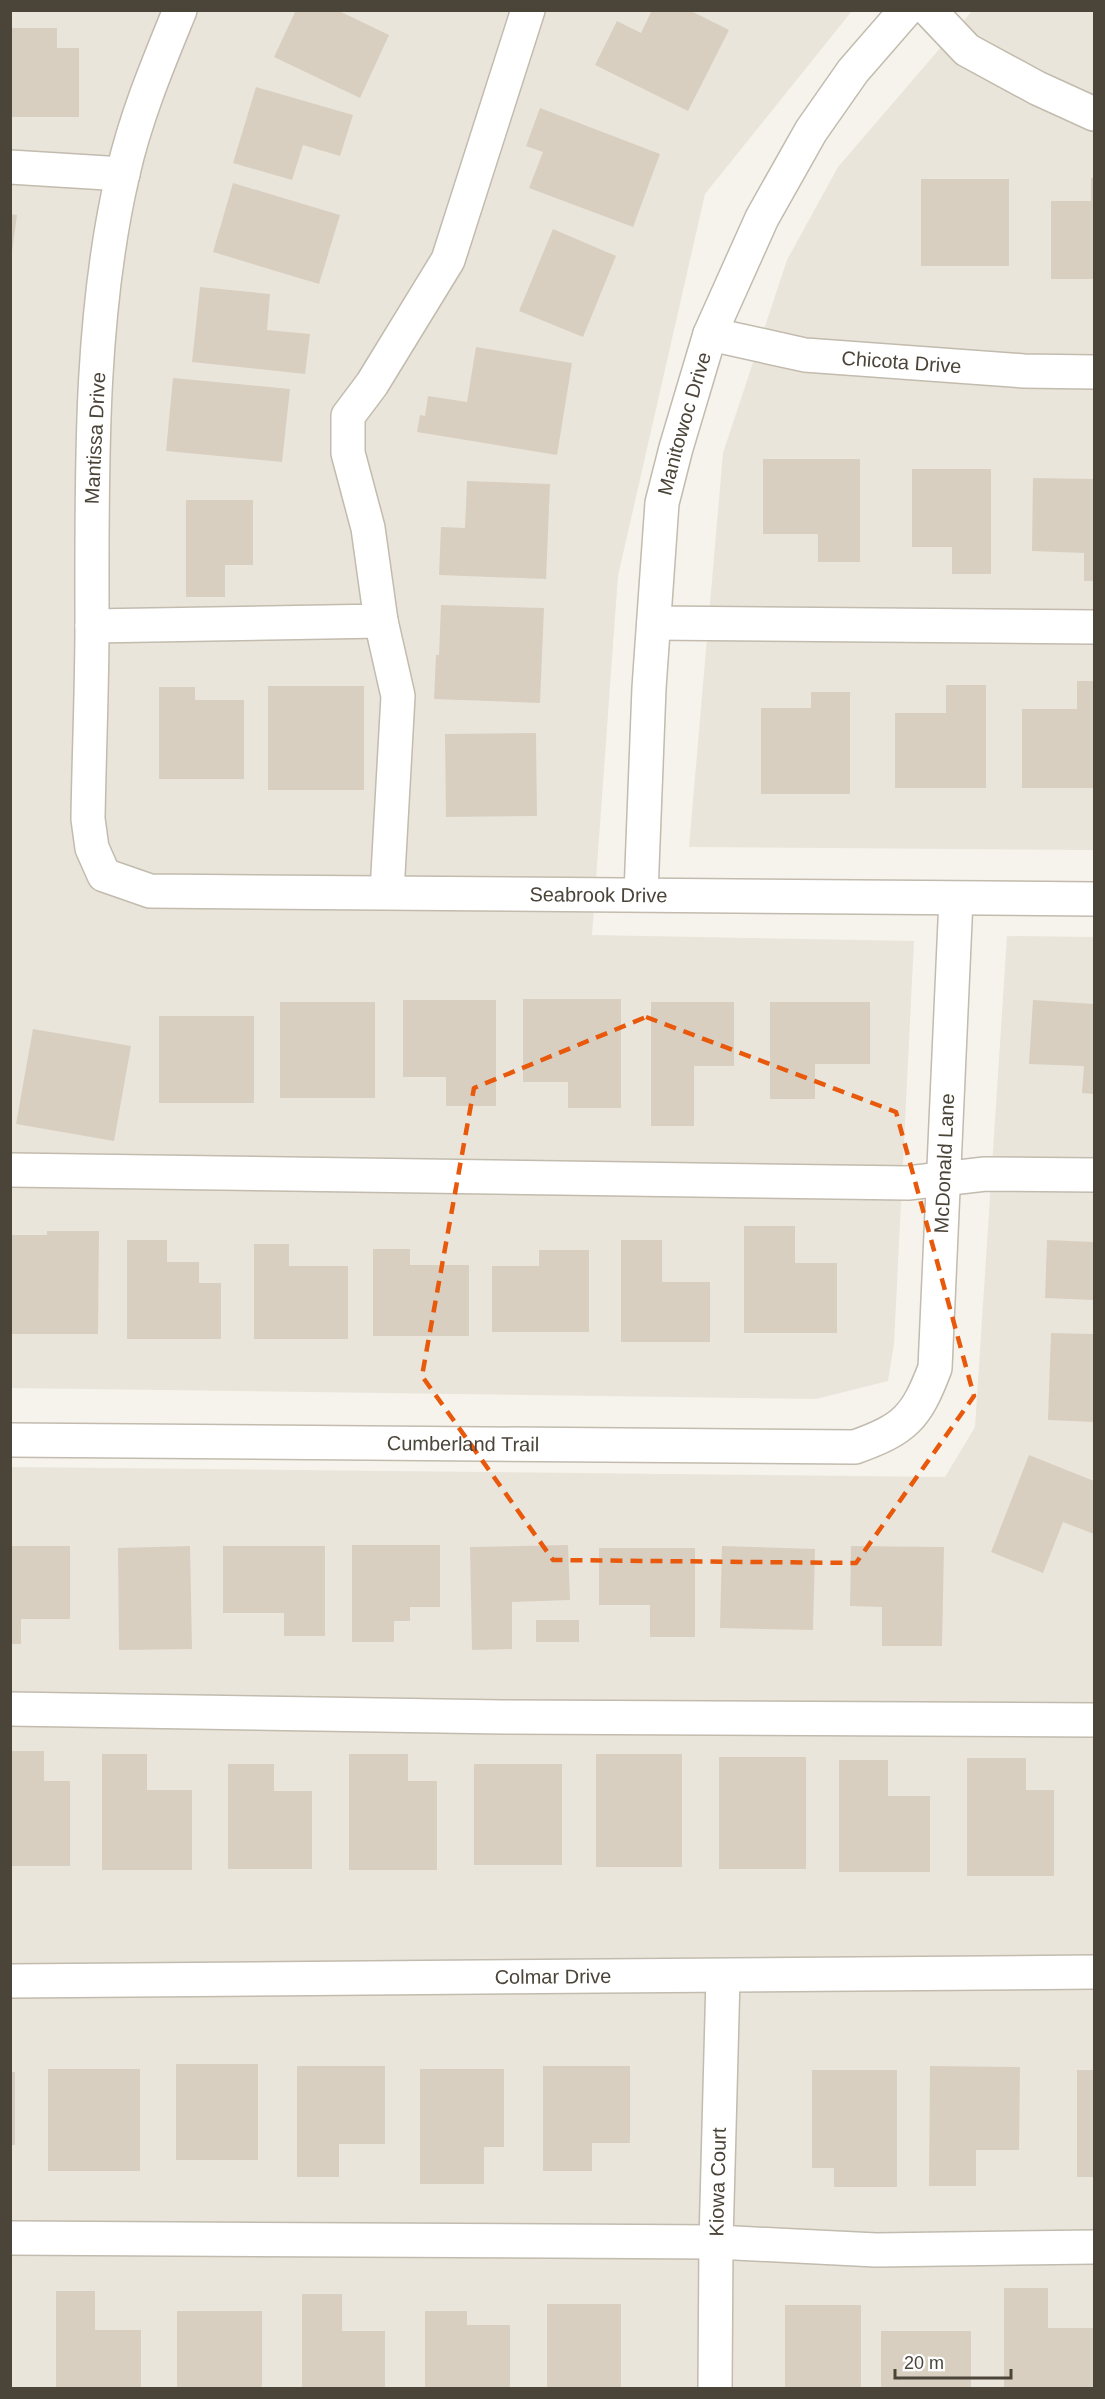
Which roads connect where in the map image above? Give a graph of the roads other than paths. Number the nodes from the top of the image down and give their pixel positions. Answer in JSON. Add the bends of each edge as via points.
{"nodes":[{"id":1,"x":180,"y":10,"type":"edge"},
{"id":2,"x":528,"y":10,"type":"edge"},
{"id":3,"x":906,"y":10,"type":"edge"},
{"id":4,"x":929,"y":10,"type":"edge"},
{"id":5,"x":1095,"y":114,"type":"edge"},
{"id":6,"x":10,"y":167,"type":"edge"},
{"id":7,"x":123,"y":174,"type":"junction"},
{"id":8,"x":710,"y":334,"type":"junction"},
{"id":9,"x":1095,"y":372,"type":"edge"},
{"id":10,"x":381,"y":621,"type":"junction"},
{"id":11,"x":654,"y":622,"type":"junction"},
{"id":12,"x":92,"y":626,"type":"junction"},
{"id":13,"x":1095,"y":627,"type":"edge"},
{"id":14,"x":104,"y":875,"type":"joint"},
{"id":15,"x":387,"y":892,"type":"junction"},
{"id":16,"x":641,"y":894,"type":"junction"},
{"id":17,"x":956,"y":898,"type":"junction"},
{"id":18,"x":1095,"y":899,"type":"edge"},
{"id":19,"x":10,"y":1170,"type":"edge"},
{"id":20,"x":1095,"y":1175,"type":"edge"},
{"id":21,"x":943,"y":1179,"type":"junction"},
{"id":22,"x":908,"y":1419,"type":"joint"},
{"id":23,"x":10,"y":1440,"type":"edge"},
{"id":24,"x":10,"y":1709,"type":"edge"},
{"id":25,"x":1095,"y":1720,"type":"edge"},
{"id":26,"x":1095,"y":1972,"type":"edge"},
{"id":27,"x":723,"y":1977,"type":"junction"},
{"id":28,"x":10,"y":1982,"type":"edge"},
{"id":29,"x":10,"y":2238,"type":"edge"},
{"id":30,"x":716,"y":2242,"type":"junction"},
{"id":31,"x":1095,"y":2247,"type":"edge"},
{"id":32,"x":715,"y":2388,"type":"edge"}],
"edges":[{"from":1,"to":7,"type":"street","name":"Mantissa Drive","via":[[138,114]]},
{"from":2,"to":10,"type":"street","via":[[448,260],[348,416],[348,453],[368,528]]},
{"from":3,"to":8,"type":"street","name":"Manitowoc Drive","via":[[853,71],[811,131],[762,218]]},
{"from":4,"to":5,"type":"street","via":[[967,50]]},
{"from":6,"to":7,"type":"street"},
{"from":7,"to":12,"type":"street","name":"Mantissa Drive","via":[[104,274],[92,460]]},
{"from":8,"to":9,"type":"street","name":"Chicota Drive","via":[[805,355],[1024,371]]},
{"from":8,"to":11,"type":"street","name":"Manitowoc Drive","via":[[662,503]]},
{"from":10,"to":12,"type":"street"},
{"from":10,"to":15,"type":"street","via":[[398,696]]},
{"from":11,"to":13,"type":"street"},
{"from":11,"to":16,"type":"street","name":"Manitowoc Drive"},
{"from":12,"to":14,"type":"street","name":"Mantissa Drive","via":[[88,819],[92,848]]},
{"from":14,"to":15,"type":"street","name":"Seabrook Drive","via":[[150,891]]},
{"from":15,"to":16,"type":"street","name":"Seabrook Drive"},
{"from":16,"to":17,"type":"street","name":"Seabrook Drive"},
{"from":17,"to":18,"type":"street","name":"Seabrook Drive"},
{"from":17,"to":21,"type":"street","name":"McDonald Lane"},
{"from":19,"to":21,"type":"street","via":[[908,1184]]},
{"from":20,"to":21,"type":"street","via":[[985,1174]]},
{"from":21,"to":22,"type":"street","name":"McDonald Lane","via":[[935,1368],[924,1397]]},
{"from":22,"to":23,"type":"street","name":"Cumberland Trail","via":[[886,1436],[855,1447]]},
{"from":24,"to":25,"type":"street","via":[[503,1718]]},
{"from":26,"to":27,"type":"street","name":"Colmar Drive"},
{"from":27,"to":28,"type":"street","name":"Colmar Drive"},
{"from":27,"to":30,"type":"street","name":"Kiowa Court"},
{"from":29,"to":30,"type":"street"},
{"from":30,"to":31,"type":"street","via":[[876,2250]]},
{"from":30,"to":32,"type":"street","name":"Kiowa Court"}]}
